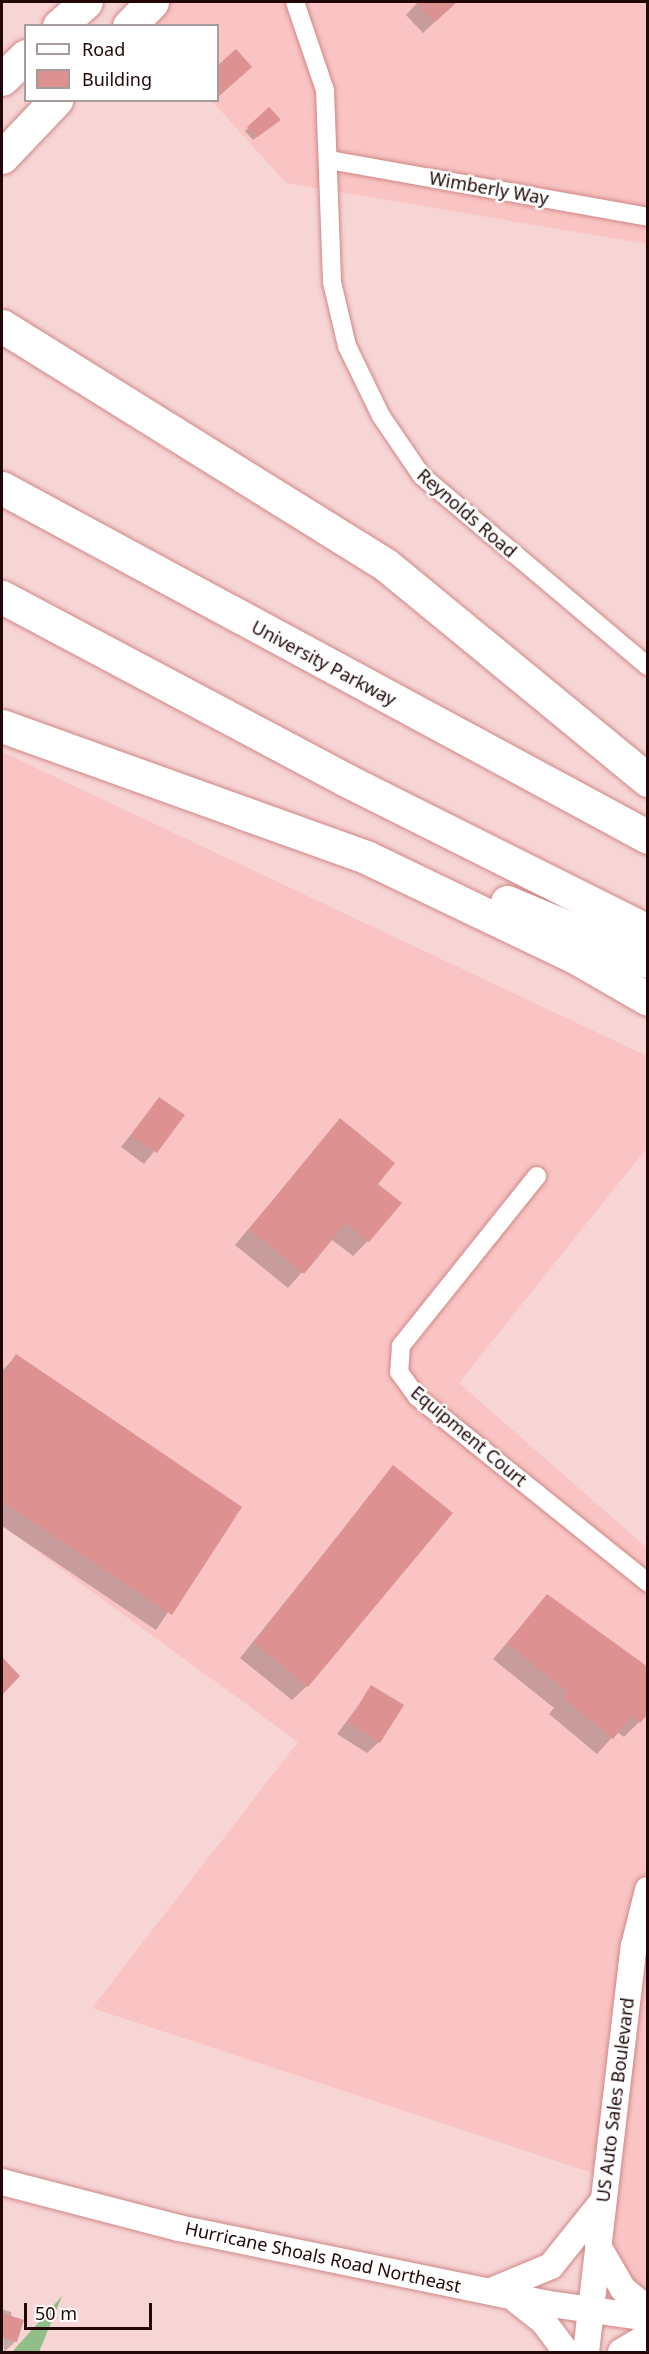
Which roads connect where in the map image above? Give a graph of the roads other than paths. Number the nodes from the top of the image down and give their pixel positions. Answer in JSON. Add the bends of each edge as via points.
{"nodes":[{"id":1,"x":86,"y":2,"type":"edge"},
{"id":2,"x":152,"y":2,"type":"edge"},
{"id":3,"x":295,"y":2,"type":"edge"},
{"id":4,"x":60,"y":24,"type":"edge"},
{"id":5,"x":131,"y":24,"type":"edge"},
{"id":6,"x":24,"y":58,"type":"edge"},
{"id":7,"x":2,"y":79,"type":"edge"},
{"id":8,"x":55,"y":102,"type":"edge"},
{"id":9,"x":2,"y":157,"type":"edge"},
{"id":10,"x":329,"y":160,"type":"junction"},
{"id":11,"x":648,"y":217,"type":"edge"},
{"id":12,"x":4,"y":326,"type":"edge"},
{"id":13,"x":2,"y":488,"type":"edge"},
{"id":14,"x":2,"y":597,"type":"edge"},
{"id":15,"x":648,"y":666,"type":"edge"},
{"id":16,"x":2,"y":726,"type":"edge"},
{"id":17,"x":648,"y":780,"type":"edge"},
{"id":18,"x":648,"y":837,"type":"edge"},
{"id":19,"x":366,"y":857,"type":"junction"},
{"id":20,"x":648,"y":931,"type":"edge"},
{"id":21,"x":648,"y":961,"type":"edge"},
{"id":22,"x":648,"y":999,"type":"edge"},
{"id":23,"x":537,"y":1176,"type":"dead end"},
{"id":24,"x":648,"y":1583,"type":"edge"},
{"id":25,"x":648,"y":1890,"type":"edge"},
{"id":26,"x":2,"y":2182,"type":"edge"},
{"id":27,"x":603,"y":2201,"type":"junction"},
{"id":28,"x":598,"y":2246,"type":"junction"},
{"id":29,"x":501,"y":2294,"type":"junction"},
{"id":30,"x":648,"y":2309,"type":"edge"},
{"id":31,"x":590,"y":2310,"type":"junction"},
{"id":32,"x":648,"y":2318,"type":"edge"},
{"id":33,"x":648,"y":2336,"type":"edge"},
{"id":34,"x":566,"y":2352,"type":"edge"},
{"id":35,"x":586,"y":2352,"type":"edge"},
{"id":36,"x":621,"y":2352,"type":"edge"}],
"edges":[{"from":1,"to":4,"type":"highway"},
{"from":2,"to":5,"type":"highway"},
{"from":3,"to":10,"type":"street","name":"Reynolds Road","via":[[325,90]]},
{"from":6,"to":7,"type":"highway"},
{"from":8,"to":9,"type":"highway"},
{"from":10,"to":11,"type":"street","name":"Wimberly Way"},
{"from":10,"to":15,"type":"street","name":"Reynolds Road","via":[[332,282],[347,346],[387,426],[422,476]]},
{"from":12,"to":17,"type":"highway","via":[[386,565]]},
{"from":13,"to":18,"type":"highway","name":"University Parkway"},
{"from":14,"to":20,"type":"highway","via":[[346,780]]},
{"from":16,"to":19,"type":"highway"},
{"from":19,"to":21,"type":"highway","via":[[504,900]]},
{"from":19,"to":22,"type":"highway","via":[[554,947]]},
{"from":23,"to":24,"type":"street","name":"Equipment Court","via":[[401,1346],[399,1372],[417,1397]]},
{"from":25,"to":27,"type":"street","name":"US Auto Sales Boulevard","via":[[634,1946]]},
{"from":26,"to":29,"type":"street","name":"Hurricane Shoals Road Northeast","via":[[179,2228]]},
{"from":27,"to":28,"type":"street","name":"US Auto Sales Boulevard"},
{"from":27,"to":29,"type":"street","via":[[551,2266]]},
{"from":28,"to":30,"type":"street","via":[[623,2289]]},
{"from":28,"to":31,"type":"street","name":"US Auto Sales Boulevard"},
{"from":29,"to":31,"type":"street","name":"Hurricane Shoals Road Northeast"},
{"from":29,"to":34,"type":"street","via":[[543,2321]]},
{"from":31,"to":32,"type":"street","name":"Hurricane Shoals Road Northeast"},
{"from":31,"to":35,"type":"street","name":"US Auto Sales Boulevard"},
{"from":33,"to":36,"type":"street"}]}
